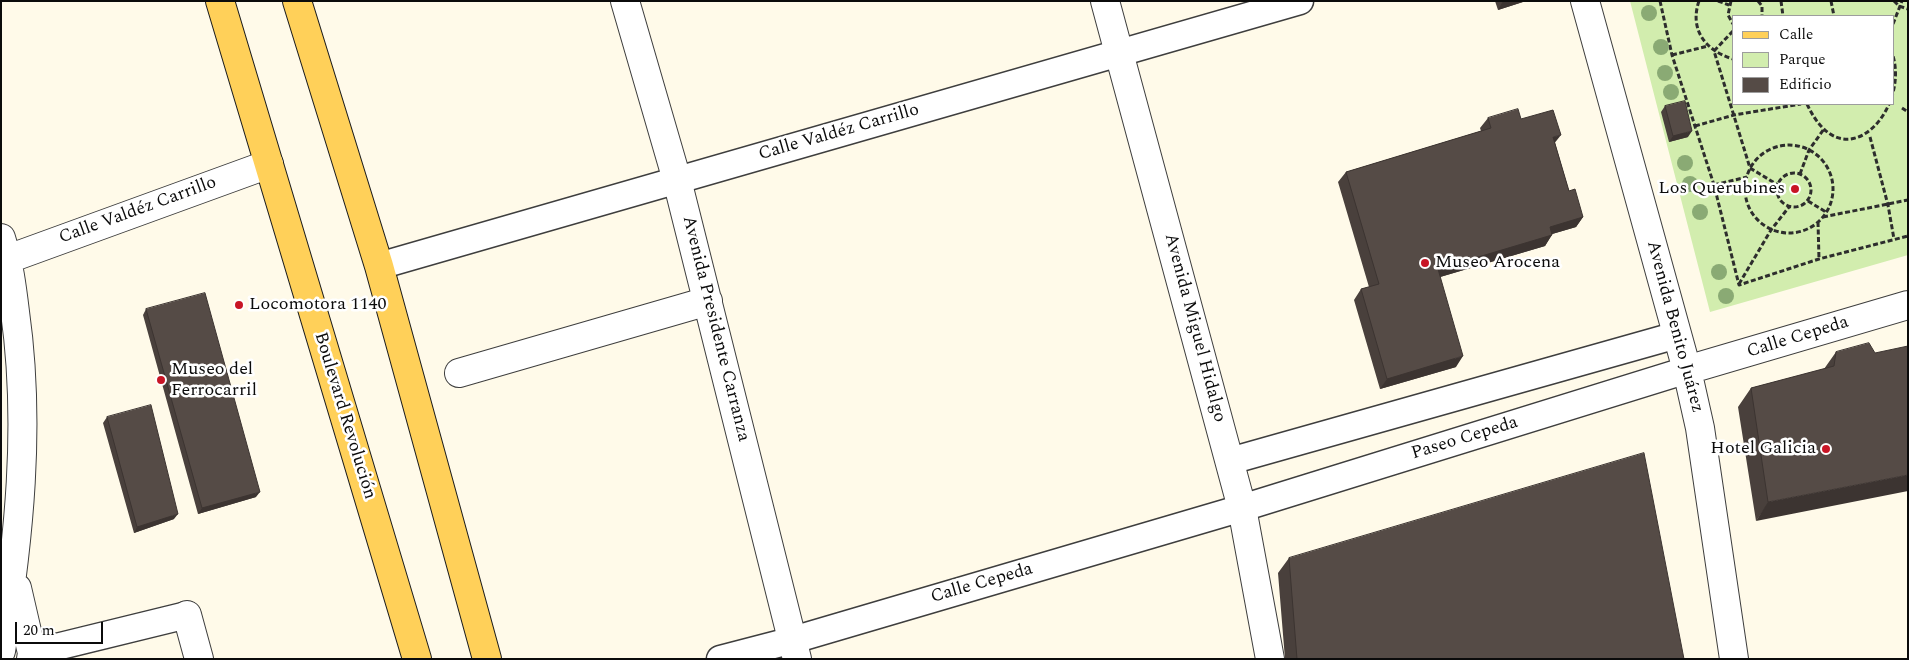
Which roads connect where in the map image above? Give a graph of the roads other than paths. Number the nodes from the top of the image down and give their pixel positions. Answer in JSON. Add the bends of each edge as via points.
{"nodes":[{"id":1,"x":220,"y":1,"type":"edge"},
{"id":2,"x":296,"y":1,"type":"edge"},
{"id":3,"x":625,"y":1,"type":"edge"},
{"id":4,"x":1105,"y":1,"type":"edge"},
{"id":5,"x":1300,"y":1,"type":"edge"},
{"id":6,"x":1585,"y":1,"type":"edge"},
{"id":7,"x":1120,"y":53,"type":"junction"},
{"id":8,"x":269,"y":164,"type":"junction"},
{"id":9,"x":677,"y":180,"type":"junction"},
{"id":10,"x":5,"y":248,"type":"edge"},
{"id":11,"x":379,"y":266,"type":"junction"},
{"id":12,"x":708,"y":300,"type":"junction"},
{"id":13,"x":1908,"y":305,"type":"edge"},
{"id":14,"x":1677,"y":335,"type":"junction"},
{"id":15,"x":1687,"y":370,"type":"junction"},
{"id":16,"x":459,"y":373,"type":"dead end"},
{"id":17,"x":12,"y":459,"type":"edge"},
{"id":18,"x":1230,"y":461,"type":"junction"},
{"id":19,"x":1242,"y":508,"type":"junction"},
{"id":20,"x":14,"y":574,"type":"junction"},
{"id":21,"x":187,"y":615,"type":"joint"},
{"id":22,"x":795,"y":650,"type":"edge"},
{"id":23,"x":1,"y":651,"type":"edge"},
{"id":24,"x":32,"y":656,"type":"edge"},
{"id":25,"x":199,"y":659,"type":"edge"},
{"id":26,"x":417,"y":659,"type":"edge"},
{"id":27,"x":487,"y":659,"type":"edge"},
{"id":28,"x":720,"y":659,"type":"edge"},
{"id":29,"x":1270,"y":659,"type":"edge"},
{"id":30,"x":1734,"y":659,"type":"edge"}],
"edges":[{"from":1,"to":8,"type":"main road","name":"Boulevard Revolución"},
{"from":2,"to":11,"type":"main road"},
{"from":3,"to":9,"type":"street","name":"Avenida Presidente Carranza"},
{"from":4,"to":7,"type":"street","name":"Avenida Miguel Hidalgo"},
{"from":5,"to":7,"type":"street","name":"Calle Valdéz Carrillo"},
{"from":6,"to":14,"type":"street","name":"Avenida Benito Juárez"},
{"from":7,"to":9,"type":"street","name":"Calle Valdéz Carrillo"},
{"from":7,"to":18,"type":"street","name":"Avenida Miguel Hidalgo"},
{"from":8,"to":10,"type":"street","name":"Calle Valdéz Carrillo"},
{"from":8,"to":26,"type":"main road","name":"Boulevard Revolución"},
{"from":9,"to":11,"type":"street","name":"Calle Valdéz Carrillo"},
{"from":9,"to":12,"type":"street","name":"Avenida Presidente Carranza"},
{"from":10,"to":17,"type":"street","via":[[20,348]]},
{"from":11,"to":27,"type":"main road"},
{"from":12,"to":16,"type":"street"},
{"from":12,"to":22,"type":"street","name":"Avenida Presidente Carranza"},
{"from":13,"to":15,"type":"street","name":"Calle Cepeda"},
{"from":14,"to":15,"type":"street","name":"Avenida Benito Juárez"},
{"from":14,"to":18,"type":"street"},
{"from":15,"to":19,"type":"street","name":"Paseo Cepeda"},
{"from":15,"to":30,"type":"street","name":"Avenida Benito Juárez","via":[[1700,428]]},
{"from":17,"to":20,"type":"street"},
{"from":18,"to":19,"type":"street","name":"Avenida Miguel Hidalgo"},
{"from":19,"to":22,"type":"street","name":"Calle Cepeda"},
{"from":19,"to":29,"type":"street","name":"Avenida Miguel Hidalgo"},
{"from":20,"to":23,"type":"street"},
{"from":20,"to":24,"type":"street"},
{"from":21,"to":24,"type":"street"},
{"from":21,"to":25,"type":"street"},
{"from":22,"to":28,"type":"street","name":"Calle Cepeda"}]}
